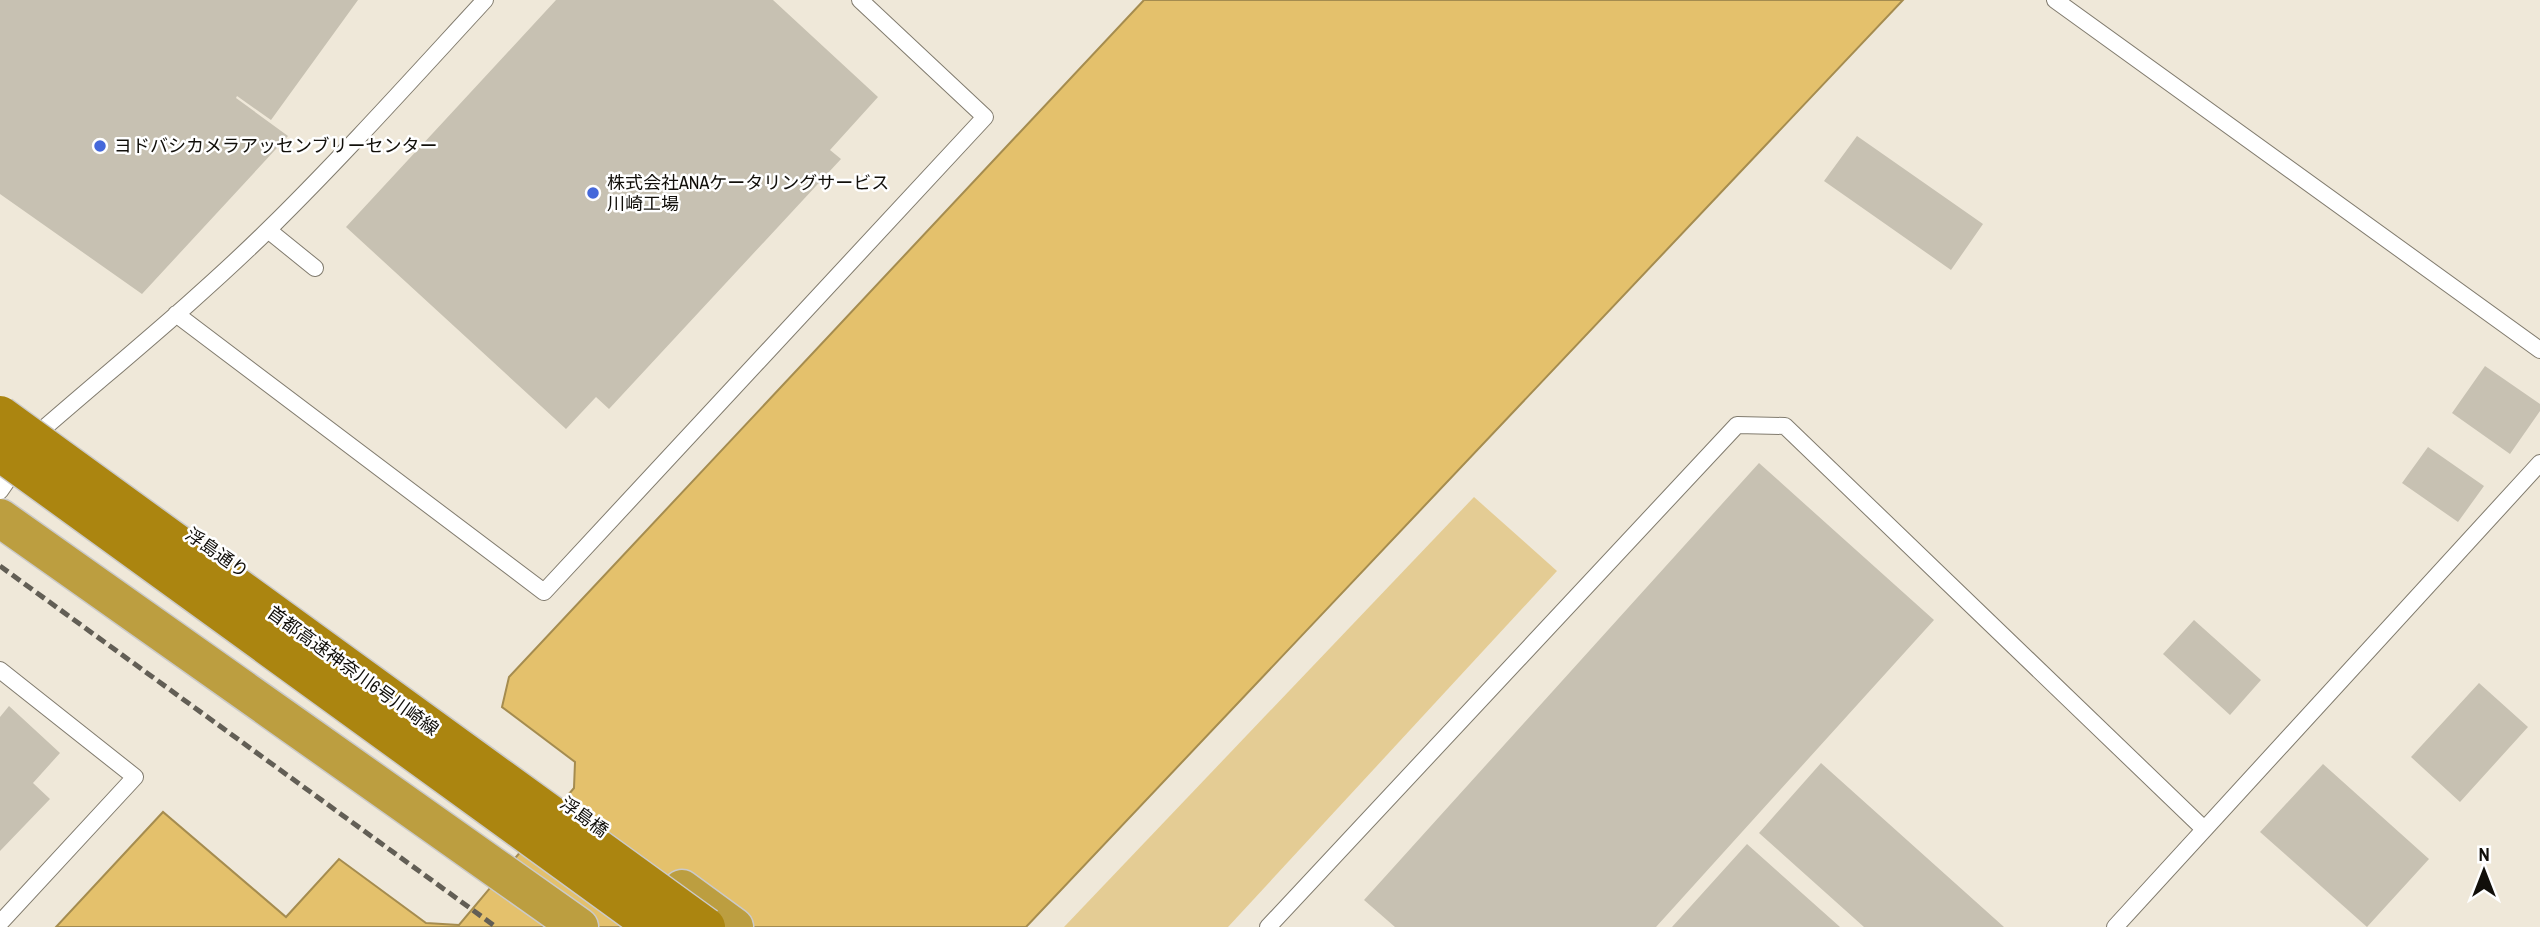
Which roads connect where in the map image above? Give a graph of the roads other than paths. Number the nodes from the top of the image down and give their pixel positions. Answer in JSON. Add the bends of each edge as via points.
{"nodes":[{"id":1,"x":485,"y":0,"type":"edge"},
{"id":2,"x":860,"y":0,"type":"edge"},
{"id":3,"x":2055,"y":0,"type":"edge"},
{"id":4,"x":268,"y":230,"type":"junction"},
{"id":5,"x":315,"y":268,"type":"dead end"},
{"id":6,"x":176,"y":314,"type":"junction"},
{"id":7,"x":2540,"y":350,"type":"edge"},
{"id":8,"x":0,"y":398,"type":"edge"},
{"id":9,"x":0,"y":415,"type":"edge"},
{"id":10,"x":43,"y":429,"type":"junction"},
{"id":11,"x":0,"y":452,"type":"edge"},
{"id":12,"x":2540,"y":463,"type":"edge"},
{"id":13,"x":0,"y":491,"type":"edge"},
{"id":14,"x":0,"y":517,"type":"edge"},
{"id":15,"x":0,"y":670,"type":"edge"},
{"id":16,"x":434,"y":707,"type":"joint"},
{"id":17,"x":2204,"y":829,"type":"junction"},
{"id":18,"x":0,"y":923,"type":"edge"},
{"id":19,"x":579,"y":927,"type":"edge"},
{"id":20,"x":655,"y":927,"type":"edge"},
{"id":21,"x":706,"y":927,"type":"edge"},
{"id":22,"x":734,"y":927,"type":"edge"},
{"id":23,"x":1268,"y":927,"type":"edge"},
{"id":24,"x":2115,"y":927,"type":"edge"}],
"edges":[{"from":1,"to":4,"type":"lane"},
{"from":2,"to":6,"type":"lane","via":[[985,117],[544,592]]},
{"from":3,"to":7,"type":"lane"},
{"from":4,"to":5,"type":"lane"},
{"from":4,"to":6,"type":"lane"},
{"from":6,"to":10,"type":"lane"},
{"from":8,"to":10,"type":"highway","name":"浮島通り"},
{"from":9,"to":21,"type":"highway","name":"首都高速神奈川6号川崎線","bridge":true},
{"from":10,"to":13,"type":"lane"},
{"from":10,"to":16,"type":"highway","name":"浮島通り"},
{"from":11,"to":20,"type":"highway","name":"首都高速神奈川6号川崎線","bridge":true},
{"from":12,"to":17,"type":"lane"},
{"from":14,"to":19,"type":"highway"},
{"from":15,"to":18,"type":"lane","via":[[135,776]]},
{"from":16,"to":22,"type":"highway","name":"浮島橋"},
{"from":17,"to":23,"type":"lane","via":[[1785,426],[1737,425]]},
{"from":17,"to":24,"type":"lane"}]}
